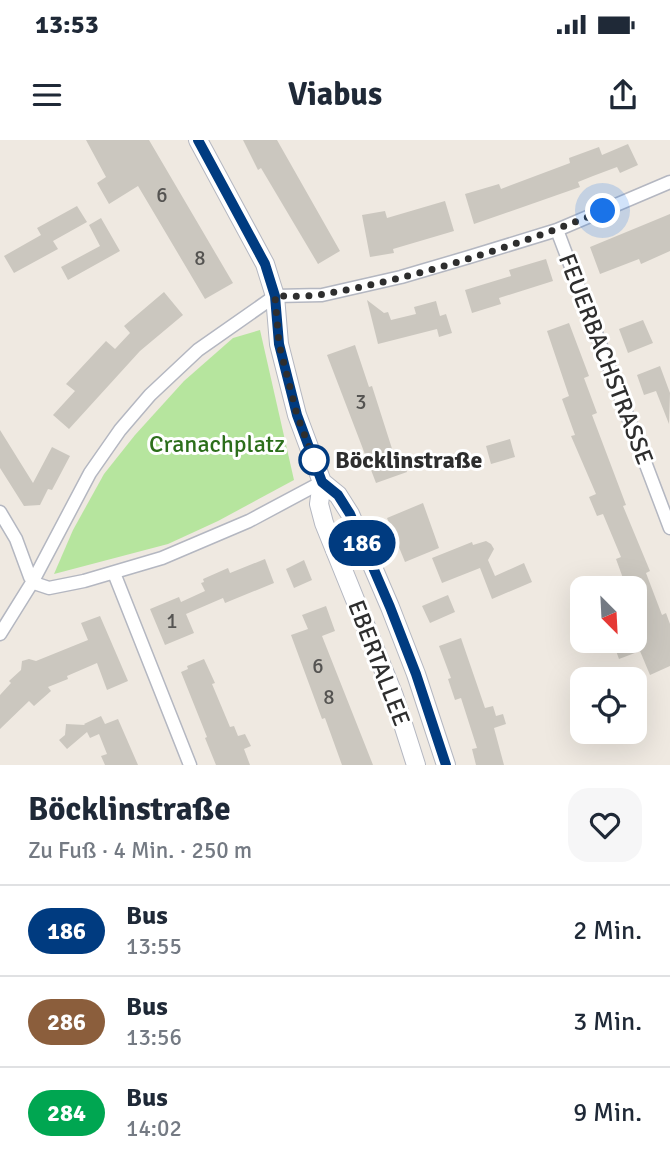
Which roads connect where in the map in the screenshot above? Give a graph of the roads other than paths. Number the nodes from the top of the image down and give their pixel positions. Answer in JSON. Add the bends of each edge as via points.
{"nodes":[{"id":1,"x":198,"y":140,"type":"edge"},
{"id":2,"x":670,"y":181,"type":"edge"},
{"id":3,"x":557,"y":230,"type":"junction"},
{"id":4,"x":275,"y":296,"type":"junction"},
{"id":5,"x":322,"y":482,"type":"junction"},
{"id":6,"x":0,"y":512,"type":"edge"},
{"id":7,"x":670,"y":528,"type":"edge"},
{"id":8,"x":114,"y":573,"type":"junction"},
{"id":9,"x":33,"y":581,"type":"junction"},
{"id":10,"x":0,"y":634,"type":"edge"},
{"id":11,"x":190,"y":765,"type":"edge"},
{"id":12,"x":416,"y":765,"type":"edge"},
{"id":13,"x":446,"y":765,"type":"edge"}],
"edges":[{"from":1,"to":4,"type":"main road","name":"EBERTALLEE","via":[[265,264]]},
{"from":2,"to":3,"type":"street"},
{"from":3,"to":4,"type":"street","via":[[401,277],[322,295]]},
{"from":3,"to":7,"type":"street","name":"FEUERBACHSTRASSE"},
{"from":4,"to":5,"type":"main road","name":"EBERTALLEE","via":[[279,344],[297,415]]},
{"from":4,"to":9,"type":"street","via":[[198,350],[150,394],[90,473]]},
{"from":5,"to":8,"type":"street","via":[[208,540]]},
{"from":5,"to":12,"type":"main road","name":"EBERTALLEE","via":[[319,504],[324,523],[394,696]]},
{"from":5,"to":13,"type":"main road","name":"EBERTALLEE","via":[[338,495],[359,536],[416,674]]},
{"from":6,"to":9,"type":"street"},
{"from":8,"to":9,"type":"street","via":[[49,588]]},
{"from":8,"to":11,"type":"street"},
{"from":9,"to":10,"type":"street"}]}
